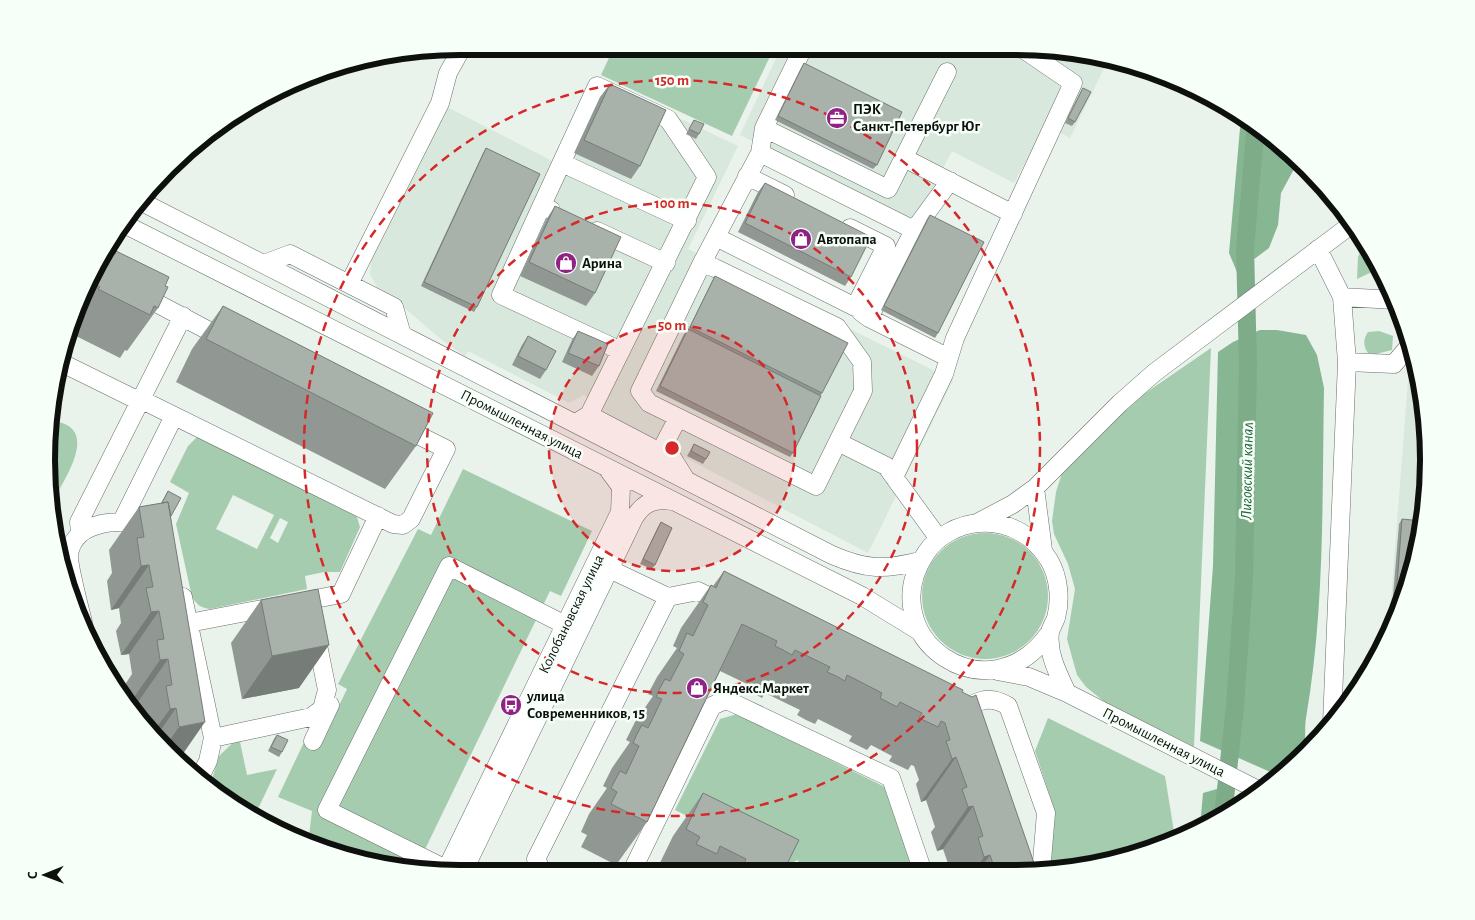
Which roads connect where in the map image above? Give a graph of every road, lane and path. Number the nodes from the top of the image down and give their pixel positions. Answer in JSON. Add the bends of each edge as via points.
{"nodes":[{"id":1,"x":458,"y":55,"type":"edge"},
{"id":2,"x":800,"y":55,"type":"edge"},
{"id":3,"x":1032,"y":56,"type":"edge"},
{"id":4,"x":946,"y":72,"type":"dead end"},
{"id":5,"x":764,"y":128,"type":"junction"},
{"id":6,"x":760,"y":153,"type":"junction"},
{"id":7,"x":904,"y":158,"type":"junction"},
{"id":8,"x":562,"y":163,"type":"junction"},
{"id":9,"x":748,"y":176,"type":"junction"},
{"id":10,"x":950,"y":182,"type":"junction"},
{"id":11,"x":148,"y":202,"type":"edge"},
{"id":12,"x":799,"y":203,"type":"edge"},
{"id":13,"x":542,"y":205,"type":"junction"},
{"id":14,"x":1013,"y":214,"type":"junction"},
{"id":15,"x":834,"y":220,"type":"edge"},
{"id":16,"x":687,"y":221,"type":"junction"},
{"id":17,"x":129,"y":227,"type":"edge"},
{"id":18,"x":1347,"y":228,"type":"edge"},
{"id":19,"x":914,"y":230,"type":"junction"},
{"id":20,"x":716,"y":237,"type":"junction"},
{"id":21,"x":1318,"y":249,"type":"junction"},
{"id":22,"x":666,"y":263,"type":"junction"},
{"id":23,"x":702,"y":263,"type":"junction"},
{"id":24,"x":264,"y":264,"type":"junction"},
{"id":25,"x":101,"y":273,"type":"edge"},
{"id":26,"x":348,"y":284,"type":"junction"},
{"id":27,"x":1342,"y":297,"type":"junction"},
{"id":28,"x":1387,"y":300,"type":"edge"},
{"id":29,"x":862,"y":312,"type":"junction"},
{"id":30,"x":183,"y":316,"type":"junction"},
{"id":31,"x":402,"y":335,"type":"junction"},
{"id":32,"x":239,"y":346,"type":"edge"},
{"id":33,"x":621,"y":351,"type":"junction"},
{"id":34,"x":1405,"y":351,"type":"edge"},
{"id":35,"x":949,"y":358,"type":"junction"},
{"id":36,"x":1347,"y":362,"type":"junction"},
{"id":37,"x":67,"y":364,"type":"edge"},
{"id":38,"x":140,"y":400,"type":"junction"},
{"id":39,"x":174,"y":416,"type":"junction"},
{"id":40,"x":678,"y":418,"type":"junction"},
{"id":41,"x":387,"y":419,"type":"edge"},
{"id":42,"x":583,"y":419,"type":"junction"},
{"id":43,"x":838,"y":442,"type":"junction"},
{"id":44,"x":660,"y":452,"type":"junction"},
{"id":45,"x":606,"y":466,"type":"junction"},
{"id":46,"x":894,"y":477,"type":"junction"},
{"id":47,"x":687,"y":480,"type":"junction"},
{"id":48,"x":1035,"y":488,"type":"junction"},
{"id":49,"x":678,"y":502,"type":"junction"},
{"id":50,"x":378,"y":516,"type":"junction"},
{"id":51,"x":122,"y":521,"type":"junction"},
{"id":52,"x":979,"y":523,"type":"junction"},
{"id":53,"x":80,"y":533,"type":"junction"},
{"id":54,"x":162,"y":536,"type":"edge"},
{"id":55,"x":939,"y":539,"type":"junction"},
{"id":56,"x":1043,"y":550,"type":"junction"},
{"id":57,"x":920,"y":561,"type":"junction"},
{"id":58,"x":603,"y":566,"type":"junction"},
{"id":59,"x":180,"y":584,"type":"edge"},
{"id":60,"x":77,"y":592,"type":"edge"},
{"id":61,"x":668,"y":597,"type":"junction"},
{"id":62,"x":310,"y":600,"type":"junction"},
{"id":63,"x":739,"y":611,"type":"edge"},
{"id":64,"x":189,"y":623,"type":"junction"},
{"id":65,"x":572,"y":628,"type":"junction"},
{"id":66,"x":920,"y":631,"type":"junction"},
{"id":67,"x":1050,"y":632,"type":"junction"},
{"id":68,"x":991,"y":670,"type":"junction"},
{"id":69,"x":337,"y":691,"type":"dead end"},
{"id":70,"x":1067,"y":693,"type":"junction"},
{"id":71,"x":1337,"y":705,"type":"edge"},
{"id":72,"x":324,"y":710,"type":"junction"},
{"id":73,"x":969,"y":730,"type":"edge"},
{"id":74,"x":213,"y":738,"type":"junction"},
{"id":75,"x":312,"y":741,"type":"dead end"},
{"id":76,"x":202,"y":772,"type":"edge"},
{"id":77,"x":1253,"y":787,"type":"edge"},
{"id":78,"x":435,"y":864,"type":"edge"},
{"id":79,"x":1042,"y":864,"type":"edge"},
{"id":80,"x":450,"y":865,"type":"edge"},
{"id":81,"x":466,"y":865,"type":"edge"},
{"id":82,"x":539,"y":865,"type":"edge"},
{"id":83,"x":635,"y":865,"type":"edge"},
{"id":84,"x":921,"y":865,"type":"edge"}],
"edges":[{"from":1,"to":26,"type":"street","via":[[448,73],[440,103]]},
{"from":2,"to":5,"type":"street"},
{"from":3,"to":14,"type":"street","via":[[1073,83]]},
{"from":4,"to":7,"type":"street"},
{"from":5,"to":6,"type":"street"},
{"from":5,"to":7,"type":"street","via":[[888,189]]},
{"from":6,"to":9,"type":"street"},
{"from":6,"to":19,"type":"street"},
{"from":7,"to":10,"type":"street"},
{"from":8,"to":13,"type":"street"},
{"from":8,"to":16,"type":"street"},
{"from":8,"to":16,"type":"street","via":[[597,86],[660,115],[668,119],[707,177]]},
{"from":9,"to":12,"type":"street"},
{"from":9,"to":20,"type":"street"},
{"from":10,"to":14,"type":"street"},
{"from":10,"to":19,"type":"street"},
{"from":11,"to":24,"type":"street","name":"Промышленная улица"},
{"from":13,"to":22,"type":"street"},
{"from":13,"to":33,"type":"street","via":[[500,295]]},
{"from":14,"to":35,"type":"street","via":[[955,338]]},
{"from":15,"to":29,"type":"street","via":[[886,246]]},
{"from":16,"to":22,"type":"street"},
{"from":17,"to":45,"type":"street","name":"Промышленная улица"},
{"from":18,"to":21,"type":"street"},
{"from":19,"to":29,"type":"street"},
{"from":20,"to":23,"type":"street"},
{"from":20,"to":29,"type":"street"},
{"from":21,"to":27,"type":"street"},
{"from":21,"to":48,"type":"street","via":[[1120,403]]},
{"from":22,"to":33,"type":"street"},
{"from":23,"to":40,"type":"street","via":[[640,391],[649,404]]},
{"from":23,"to":43,"type":"street","via":[[837,327],[862,362],[863,391]]},
{"from":24,"to":26,"type":"street","via":[[290,254]]},
{"from":24,"to":31,"type":"street","name":"Промышленная улица"},
{"from":25,"to":30,"type":"street"},
{"from":26,"to":31,"type":"street","via":[[394,307]]},
{"from":27,"to":28,"type":"street"},
{"from":27,"to":36,"type":"street"},
{"from":29,"to":35,"type":"street"},
{"from":30,"to":32,"type":"street"},
{"from":30,"to":38,"type":"street"},
{"from":31,"to":42,"type":"street","name":"Промышленная улица"},
{"from":33,"to":42,"type":"street"},
{"from":34,"to":36,"type":"street","via":[[1394,364]]},
{"from":35,"to":46,"type":"street"},
{"from":36,"to":71,"type":"street"},
{"from":37,"to":38,"type":"street"},
{"from":38,"to":39,"type":"street"},
{"from":38,"to":53,"type":"street","via":[[79,522]]},
{"from":39,"to":50,"type":"street"},
{"from":39,"to":51,"type":"street"},
{"from":40,"to":43,"type":"street","via":[[816,486]]},
{"from":40,"to":44,"type":"street"},
{"from":41,"to":50,"type":"street","via":[[446,449],[411,519],[403,525]]},
{"from":42,"to":44,"type":"street"},
{"from":42,"to":47,"type":"street","name":"Промышленная улица"},
{"from":43,"to":46,"type":"street","via":[[886,466]]},
{"from":44,"to":47,"type":"street","via":[[673,458]]},
{"from":45,"to":49,"type":"street","name":"Промышленная улица"},
{"from":45,"to":58,"type":"street","name":"Колобановская улица","via":[[618,480],[622,499]]},
{"from":46,"to":55,"type":"street"},
{"from":47,"to":57,"type":"street","name":"Промышленная улица","via":[[855,565],[878,569]]},
{"from":48,"to":52,"type":"street"},
{"from":48,"to":56,"type":"street"},
{"from":49,"to":58,"type":"street","name":"Колобановская улица","via":[[659,500],[641,507]]},
{"from":49,"to":66,"type":"street","name":"Промышленная улица","via":[[862,596]]},
{"from":50,"to":62,"type":"street","via":[[341,594]]},
{"from":51,"to":53,"type":"street"},
{"from":51,"to":54,"type":"street","via":[[140,524]]},
{"from":52,"to":55,"type":"street","via":[[958,528]]},
{"from":52,"to":56,"type":"street","via":[[1008,526],[1033,540]]},
{"from":53,"to":60,"type":"street","via":[[69,555]]},
{"from":55,"to":57,"type":"street"},
{"from":56,"to":67,"type":"street","via":[[1059,590],[1056,619]]},
{"from":57,"to":66,"type":"street","via":[[911,603]]},
{"from":58,"to":61,"type":"street"},
{"from":58,"to":65,"type":"street","name":"Колобановская улица"},
{"from":59,"to":64,"type":"street"},
{"from":61,"to":63,"type":"street","via":[[698,591]]},
{"from":61,"to":82,"type":"street","via":[[536,859]]},
{"from":62,"to":64,"type":"street"},
{"from":62,"to":72,"type":"street","via":[[327,690]]},
{"from":64,"to":74,"type":"street"},
{"from":65,"to":78,"type":"street","via":[[449,566],[327,810]]},
{"from":65,"to":80,"type":"street","name":"Колобановская улица"},
{"from":65,"to":81,"type":"street","name":"Колобановская улица"},
{"from":66,"to":68,"type":"street","via":[[932,648],[950,661],[970,669]]},
{"from":67,"to":68,"type":"street","via":[[1042,644],[1019,662]]},
{"from":67,"to":70,"type":"street","via":[[1052,661]]},
{"from":68,"to":70,"type":"street","name":"Промышленная улица","via":[[1029,677]]},
{"from":69,"to":72,"type":"street"},
{"from":70,"to":77,"type":"street","name":"Промышленная улица"},
{"from":72,"to":74,"type":"street","via":[[310,717]]},
{"from":72,"to":75,"type":"street"},
{"from":73,"to":79,"type":"street","via":[[948,712],[980,700],[1008,706],[1046,813]]},
{"from":74,"to":76,"type":"street"},
{"from":83,"to":84,"type":"street","via":[[712,706],[729,701],[891,778]]}]}
